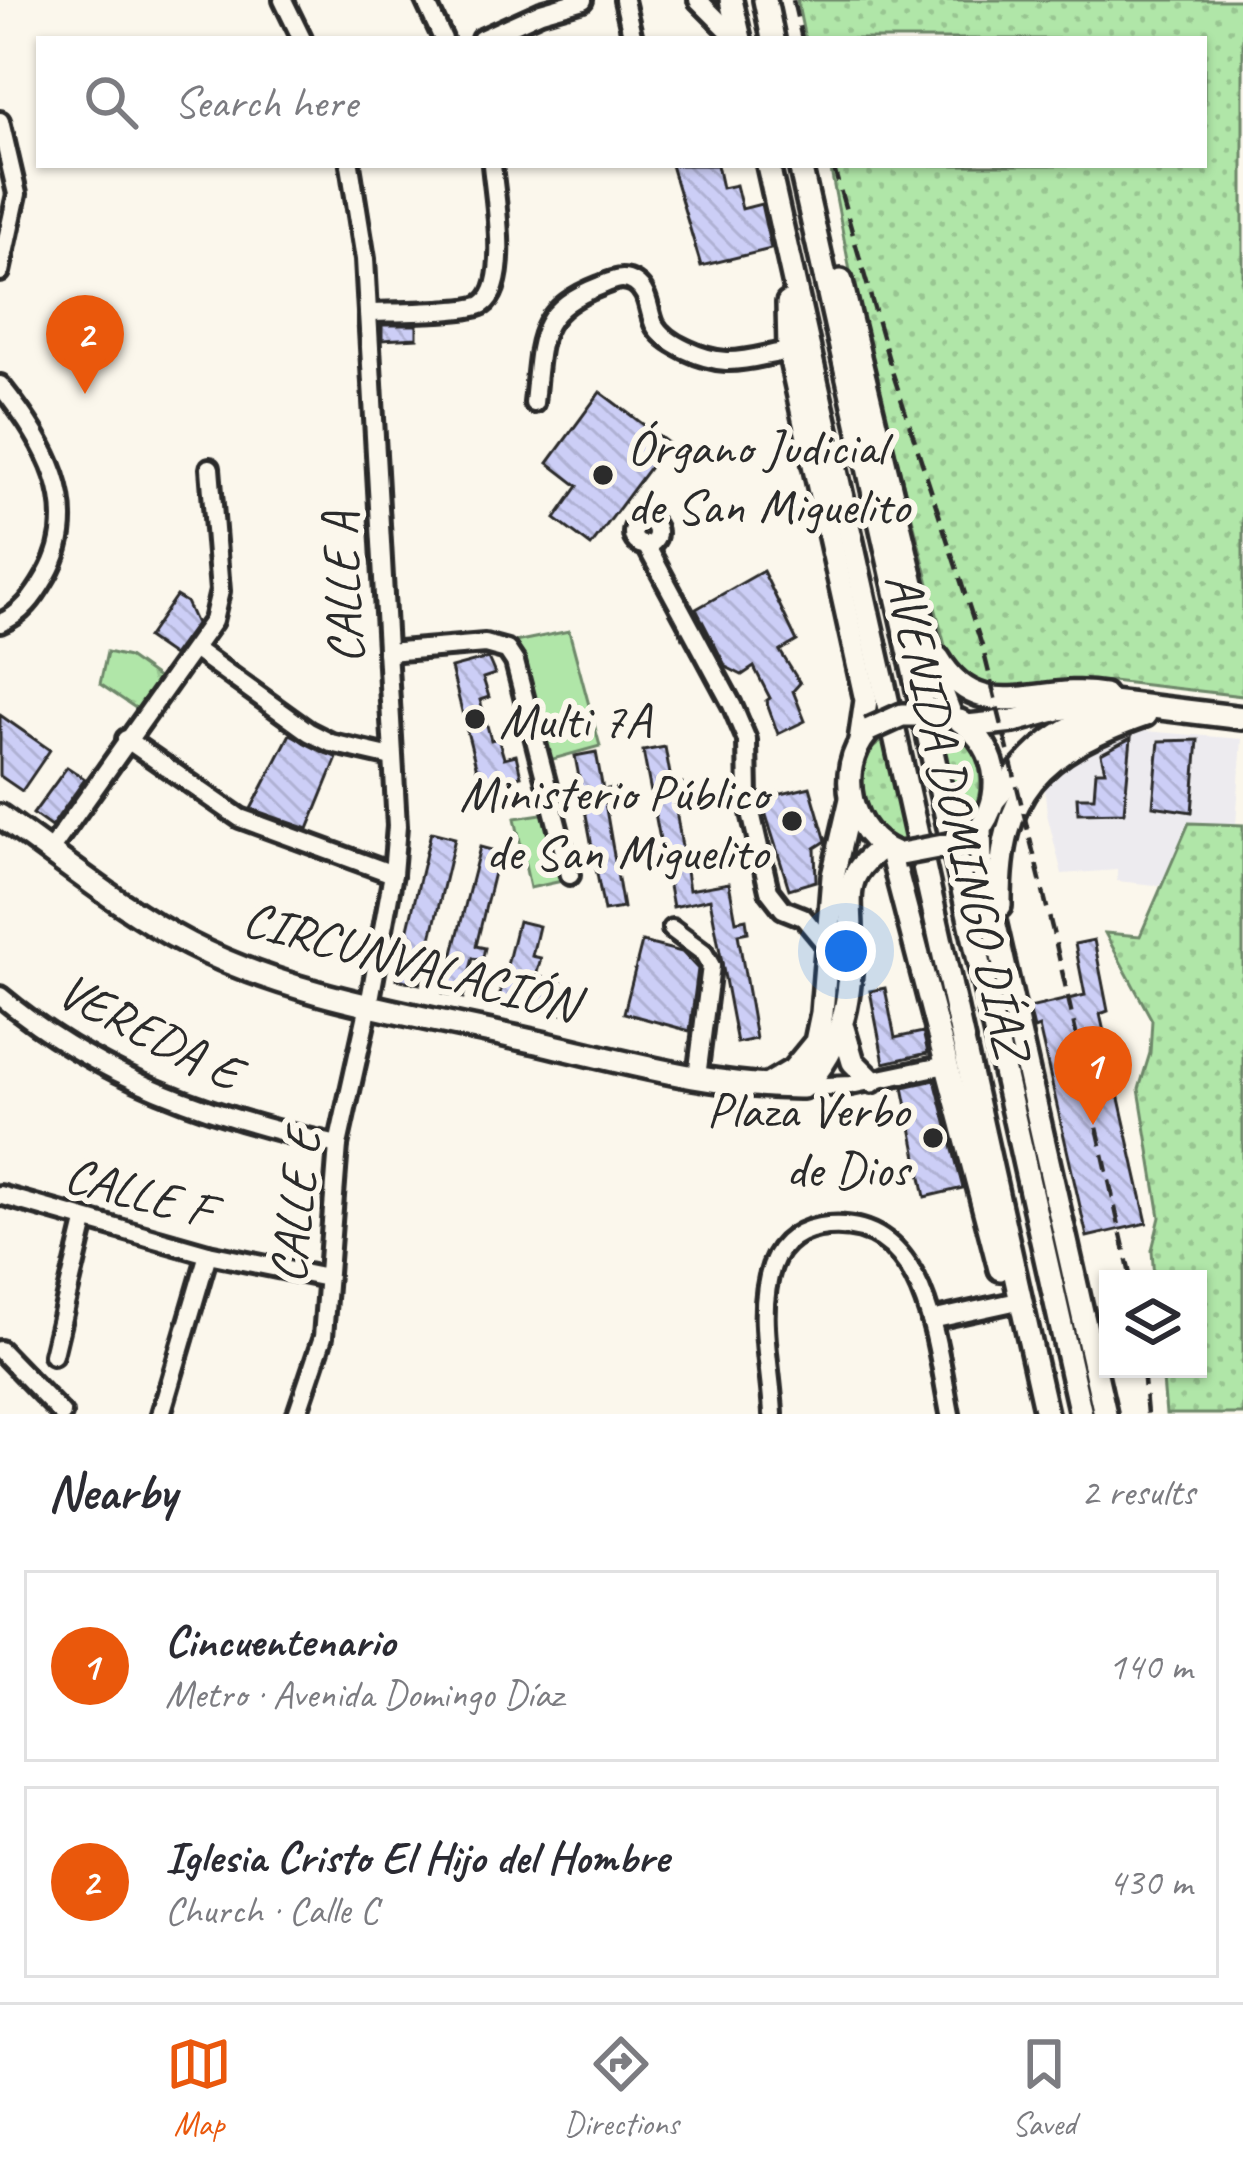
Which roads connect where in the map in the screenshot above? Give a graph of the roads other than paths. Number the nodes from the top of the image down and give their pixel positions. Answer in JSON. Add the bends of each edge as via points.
{"nodes":[{"id":1,"x":283,"y":0,"type":"edge"},
{"id":2,"x":425,"y":0,"type":"edge"},
{"id":3,"x":583,"y":0,"type":"edge"},
{"id":4,"x":624,"y":0,"type":"edge"},
{"id":5,"x":698,"y":0,"type":"edge"},
{"id":6,"x":731,"y":0,"type":"edge"},
{"id":7,"x":765,"y":0,"type":"edge"},
{"id":8,"x":301,"y":36,"type":"edge"},
{"id":9,"x":442,"y":36,"type":"edge"},
{"id":10,"x":488,"y":36,"type":"edge"},
{"id":11,"x":632,"y":36,"type":"edge"},
{"id":12,"x":735,"y":36,"type":"edge"},
{"id":13,"x":737,"y":36,"type":"edge"},
{"id":14,"x":772,"y":36,"type":"edge"},
{"id":15,"x":0,"y":121,"type":"edge"},
{"id":16,"x":351,"y":168,"type":"edge"},
{"id":17,"x":492,"y":168,"type":"edge"},
{"id":18,"x":769,"y":168,"type":"edge"},
{"id":19,"x":801,"y":168,"type":"edge"},
{"id":20,"x":801,"y":168,"type":"edge"},
{"id":21,"x":786,"y":249,"type":"junction"},
{"id":22,"x":0,"y":272,"type":"edge"},
{"id":23,"x":368,"y":313,"type":"junction"},
{"id":24,"x":790,"y":351,"type":"junction"},
{"id":25,"x":4,"y":393,"type":"edge"},
{"id":26,"x":534,"y":403,"type":"dead end"},
{"id":27,"x":209,"y":468,"type":"dead end"},
{"id":28,"x":646,"y":545,"type":"dead end"},
{"id":29,"x":0,"y":623,"type":"edge"},
{"id":30,"x":926,"y":632,"type":"junction"},
{"id":31,"x":194,"y":649,"type":"junction"},
{"id":32,"x":387,"y":652,"type":"junction"},
{"id":33,"x":1152,"y":710,"type":"junction"},
{"id":34,"x":1243,"y":718,"type":"edge"},
{"id":35,"x":952,"y":719,"type":"junction"},
{"id":36,"x":865,"y":736,"type":"junction"},
{"id":37,"x":126,"y":739,"type":"junction"},
{"id":38,"x":392,"y":758,"type":"junction"},
{"id":39,"x":850,"y":800,"type":"junction"},
{"id":40,"x":994,"y":800,"type":"junction"},
{"id":41,"x":0,"y":816,"type":"edge"},
{"id":42,"x":980,"y":829,"type":"junction"},
{"id":43,"x":892,"y":851,"type":"junction"},
{"id":44,"x":49,"y":852,"type":"junction"},
{"id":45,"x":393,"y":874,"type":"junction"},
{"id":46,"x":570,"y":875,"type":"dead end"},
{"id":47,"x":900,"y":884,"type":"junction"},
{"id":48,"x":842,"y":890,"type":"junction"},
{"id":49,"x":803,"y":917,"type":"junction"},
{"id":50,"x":672,"y":929,"type":"dead end"},
{"id":51,"x":828,"y":947,"type":"junction"},
{"id":52,"x":1003,"y":948,"type":"junction"},
{"id":53,"x":0,"y":996,"type":"edge"},
{"id":54,"x":370,"y":1005,"type":"junction"},
{"id":55,"x":842,"y":1027,"type":"junction"},
{"id":56,"x":946,"y":1065,"type":"junction"},
{"id":57,"x":697,"y":1077,"type":"junction"},
{"id":58,"x":872,"y":1081,"type":"junction"},
{"id":59,"x":766,"y":1087,"type":"junction"},
{"id":60,"x":803,"y":1087,"type":"junction"},
{"id":61,"x":338,"y":1145,"type":"junction"},
{"id":62,"x":0,"y":1195,"type":"edge"},
{"id":63,"x":85,"y":1222,"type":"junction"},
{"id":64,"x":208,"y":1254,"type":"junction"},
{"id":65,"x":327,"y":1278,"type":"junction"},
{"id":66,"x":1009,"y":1303,"type":"junction"},
{"id":67,"x":931,"y":1320,"type":"junction"},
{"id":68,"x":0,"y":1350,"type":"edge"},
{"id":69,"x":52,"y":1354,"type":"dead end"},
{"id":70,"x":62,"y":1414,"type":"edge"},
{"id":71,"x":161,"y":1414,"type":"edge"},
{"id":72,"x":296,"y":1414,"type":"edge"},
{"id":73,"x":773,"y":1414,"type":"edge"},
{"id":74,"x":950,"y":1414,"type":"edge"},
{"id":75,"x":1042,"y":1414,"type":"edge"},
{"id":76,"x":1081,"y":1414,"type":"edge"},
{"id":77,"x":1106,"y":1414,"type":"edge"}],
"edges":[{"from":1,"to":8,"type":"street"},
{"from":2,"to":9,"type":"street"},
{"from":3,"to":10,"type":"street"},
{"from":4,"to":11,"type":"street"},
{"from":5,"to":12,"type":"street"},
{"from":6,"to":13,"type":"main road"},
{"from":7,"to":14,"type":"main road"},
{"from":15,"to":22,"type":"street","via":[[17,194]]},
{"from":16,"to":23,"type":"street","name":"CALLE A"},
{"from":17,"to":23,"type":"street","via":[[500,268],[489,298],[472,308]]},
{"from":18,"to":21,"type":"main road","name":"AVENIDA DOMINGO DÍAZ"},
{"from":19,"to":30,"type":"main road","via":[[832,248]]},
{"from":20,"to":76,"type":"main road","name":"AVENIDA DOMINGO DÍAZ"},
{"from":21,"to":24,"type":"main road"},
{"from":21,"to":75,"type":"main road","name":"AVENIDA DOMINGO DÍAZ"},
{"from":23,"to":32,"type":"street","name":"CALLE A"},
{"from":24,"to":26,"type":"street","via":[[726,361],[677,344],[656,328],[642,290],[620,279],[574,296],[551,318]]},
{"from":24,"to":36,"type":"main road","via":[[866,700]]},
{"from":25,"to":29,"type":"street","via":[[49,457],[63,518],[35,595]]},
{"from":27,"to":31,"type":"street","via":[[220,591]]},
{"from":28,"to":49,"type":"street","via":[[747,740],[748,799],[769,891]]},
{"from":30,"to":33,"type":"main road","via":[[954,681],[975,694],[1001,702],[1085,691]]},
{"from":30,"to":35,"type":"main road"},
{"from":31,"to":37,"type":"street"},
{"from":31,"to":38,"type":"street","via":[[309,732]]},
{"from":32,"to":38,"type":"street","name":"CALLE A"},
{"from":32,"to":46,"type":"street","via":[[485,644],[508,650]]},
{"from":33,"to":34,"type":"main road"},
{"from":33,"to":35,"type":"main road","via":[[1089,704],[1014,721]]},
{"from":33,"to":40,"type":"main road","via":[[1069,727]]},
{"from":33,"to":52,"type":"main road","via":[[1072,746],[1020,799],[1002,843]]},
{"from":35,"to":36,"type":"main road","bridge":true,"via":[[902,715]]},
{"from":35,"to":40,"type":"main road","via":[[991,758]]},
{"from":36,"to":39,"type":"main road","via":[[851,764]]},
{"from":37,"to":44,"type":"street"},
{"from":37,"to":45,"type":"street","via":[[240,818]]},
{"from":38,"to":45,"type":"street","name":"CALLE A"},
{"from":39,"to":43,"type":"main road","via":[[865,829]]},
{"from":39,"to":48,"type":"main road"},
{"from":40,"to":42,"type":"main road"},
{"from":41,"to":44,"type":"main road","name":"CIRCUNVALACIÓN"},
{"from":42,"to":43,"type":"main road","bridge":true,"via":[[959,843]]},
{"from":42,"to":52,"type":"main road"},
{"from":43,"to":47,"type":"main road"},
{"from":43,"to":48,"type":"main road","via":[[859,868]]},
{"from":44,"to":54,"type":"main road","name":"CIRCUNVALACIÓN","via":[[190,944],[282,982]]},
{"from":45,"to":54,"type":"street","name":"CALLE A"},
{"from":47,"to":48,"type":"main road","via":[[875,874]]},
{"from":47,"to":56,"type":"main road"},
{"from":48,"to":49,"type":"street"},
{"from":48,"to":51,"type":"main road"},
{"from":48,"to":55,"type":"main road","via":[[852,967]]},
{"from":49,"to":51,"type":"street"},
{"from":50,"to":57,"type":"street","via":[[704,952],[713,977]]},
{"from":51,"to":59,"type":"main road","via":[[816,1042]]},
{"from":52,"to":77,"type":"main road"},
{"from":53,"to":61,"type":"street","name":"VEREDA E","via":[[77,1051],[163,1096]]},
{"from":54,"to":57,"type":"main road","name":"CIRCUNVALACIÓN"},
{"from":54,"to":61,"type":"street","name":"CALLE E"},
{"from":55,"to":58,"type":"main road","via":[[853,1062]]},
{"from":55,"to":60,"type":"main road","via":[[830,1057]]},
{"from":56,"to":58,"type":"street","name":"CIRCUNVALACIÓN"},
{"from":56,"to":66,"type":"main road"},
{"from":57,"to":59,"type":"main road","name":"CIRCUNVALACIÓN"},
{"from":58,"to":60,"type":"street","name":"CIRCUNVALACIÓN"},
{"from":59,"to":60,"type":"main road","name":"CIRCUNVALACIÓN"},
{"from":61,"to":65,"type":"street","name":"CALLE E"},
{"from":62,"to":63,"type":"street","name":"CALLE F"},
{"from":63,"to":64,"type":"street","name":"CALLE F"},
{"from":63,"to":69,"type":"street"},
{"from":64,"to":65,"type":"street","name":"CALLE F"},
{"from":64,"to":71,"type":"street"},
{"from":65,"to":72,"type":"street","name":"CALLE E","via":[[323,1336]]},
{"from":66,"to":67,"type":"street"},
{"from":66,"to":75,"type":"main road"},
{"from":67,"to":73,"type":"street","via":[[910,1264],[891,1244],[864,1230],[809,1227],[784,1243],[772,1267],[765,1314]]},
{"from":67,"to":74,"type":"street"},
{"from":68,"to":70,"type":"street"}]}
